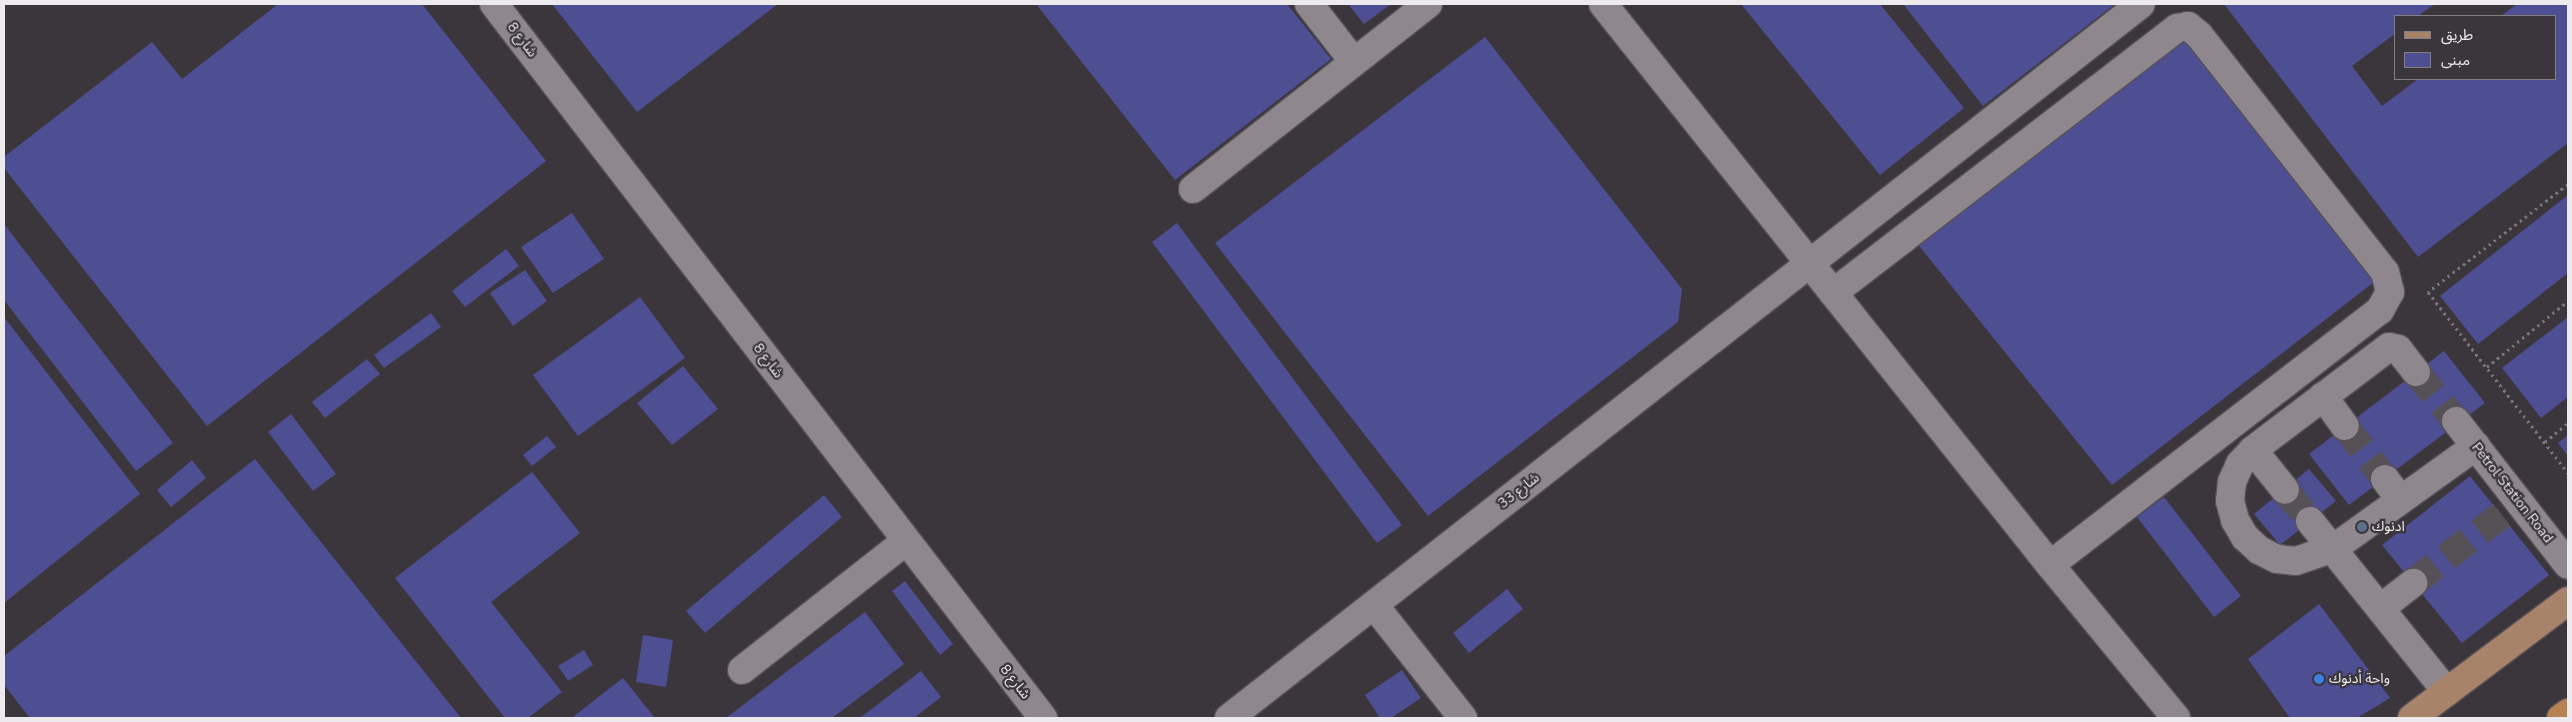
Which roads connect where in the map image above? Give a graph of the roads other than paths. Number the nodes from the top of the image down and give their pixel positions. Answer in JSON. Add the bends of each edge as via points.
{"nodes":[{"id":1,"x":494,"y":4,"type":"edge"},
{"id":2,"x":1309,"y":4,"type":"edge"},
{"id":3,"x":1428,"y":4,"type":"edge"},
{"id":4,"x":1603,"y":4,"type":"edge"},
{"id":5,"x":2141,"y":4,"type":"edge"},
{"id":6,"x":1354,"y":62,"type":"junction"},
{"id":7,"x":1193,"y":189,"type":"dead end"},
{"id":8,"x":1809,"y":263,"type":"junction"},
{"id":9,"x":1833,"y":293,"type":"junction"},
{"id":10,"x":2416,"y":372,"type":"tunnel mouth"},
{"id":11,"x":2322,"y":396,"type":"junction"},
{"id":12,"x":2456,"y":421,"type":"tunnel mouth"},
{"id":13,"x":2345,"y":426,"type":"tunnel mouth"},
{"id":14,"x":2476,"y":446,"type":"junction"},
{"id":15,"x":2253,"y":450,"type":"junction"},
{"id":16,"x":2385,"y":479,"type":"tunnel mouth"},
{"id":17,"x":2286,"y":490,"type":"tunnel mouth"},
{"id":18,"x":2401,"y":500,"type":"junction"},
{"id":19,"x":2310,"y":521,"type":"tunnel mouth"},
{"id":20,"x":906,"y":541,"type":"junction"},
{"id":21,"x":2334,"y":548,"type":"junction"},
{"id":22,"x":2050,"y":565,"type":"junction"},
{"id":23,"x":2568,"y":565,"type":"edge"},
{"id":24,"x":2413,"y":582,"type":"tunnel mouth"},
{"id":25,"x":2568,"y":601,"type":"edge"},
{"id":26,"x":1374,"y":605,"type":"junction"},
{"id":27,"x":2381,"y":608,"type":"junction"},
{"id":28,"x":742,"y":670,"type":"dead end"},
{"id":29,"x":2447,"y":692,"type":"junction"},
{"id":30,"x":2568,"y":713,"type":"edge"},
{"id":31,"x":2172,"y":716,"type":"edge"},
{"id":32,"x":1043,"y":718,"type":"edge"},
{"id":33,"x":1229,"y":718,"type":"edge"},
{"id":34,"x":1463,"y":718,"type":"edge"},
{"id":35,"x":2412,"y":718,"type":"edge"},
{"id":36,"x":2562,"y":718,"type":"edge"}],
"edges":[{"from":1,"to":20,"type":"street","name":"شارع 8"},
{"from":2,"to":6,"type":"street"},
{"from":3,"to":6,"type":"street"},
{"from":4,"to":8,"type":"street"},
{"from":5,"to":8,"type":"street","name":"شارع 33"},
{"from":6,"to":7,"type":"street"},
{"from":8,"to":9,"type":"street"},
{"from":8,"to":26,"type":"street","name":"شارع 33"},
{"from":9,"to":22,"type":"street"},
{"from":9,"to":22,"type":"street","via":[[2177,28],[2188,26],[2199,34],[2385,272],[2390,292],[2380,310]]},
{"from":10,"to":11,"type":"street","via":[[2398,349],[2389,347]]},
{"from":11,"to":13,"type":"street"},
{"from":11,"to":15,"type":"street"},
{"from":12,"to":14,"type":"street","name":"Petrol Station Road"},
{"from":14,"to":18,"type":"street"},
{"from":14,"to":23,"type":"street","name":"Petrol Station Road","via":[[2510,508]]},
{"from":15,"to":17,"type":"street"},
{"from":15,"to":21,"type":"street","via":[[2240,464],[2232,482],[2230,501],[2235,520],[2245,537],[2259,550],[2277,559],[2296,561]]},
{"from":16,"to":18,"type":"street"},
{"from":18,"to":21,"type":"street"},
{"from":19,"to":21,"type":"street"},
{"from":20,"to":28,"type":"street"},
{"from":20,"to":32,"type":"street","name":"شارع 8"},
{"from":21,"to":27,"type":"street"},
{"from":22,"to":31,"type":"street"},
{"from":24,"to":27,"type":"street"},
{"from":25,"to":29,"type":"main road"},
{"from":26,"to":33,"type":"street","name":"شارع 33"},
{"from":26,"to":34,"type":"street"},
{"from":27,"to":29,"type":"street"},
{"from":29,"to":35,"type":"main road"},
{"from":30,"to":36,"type":"highway"}]}
